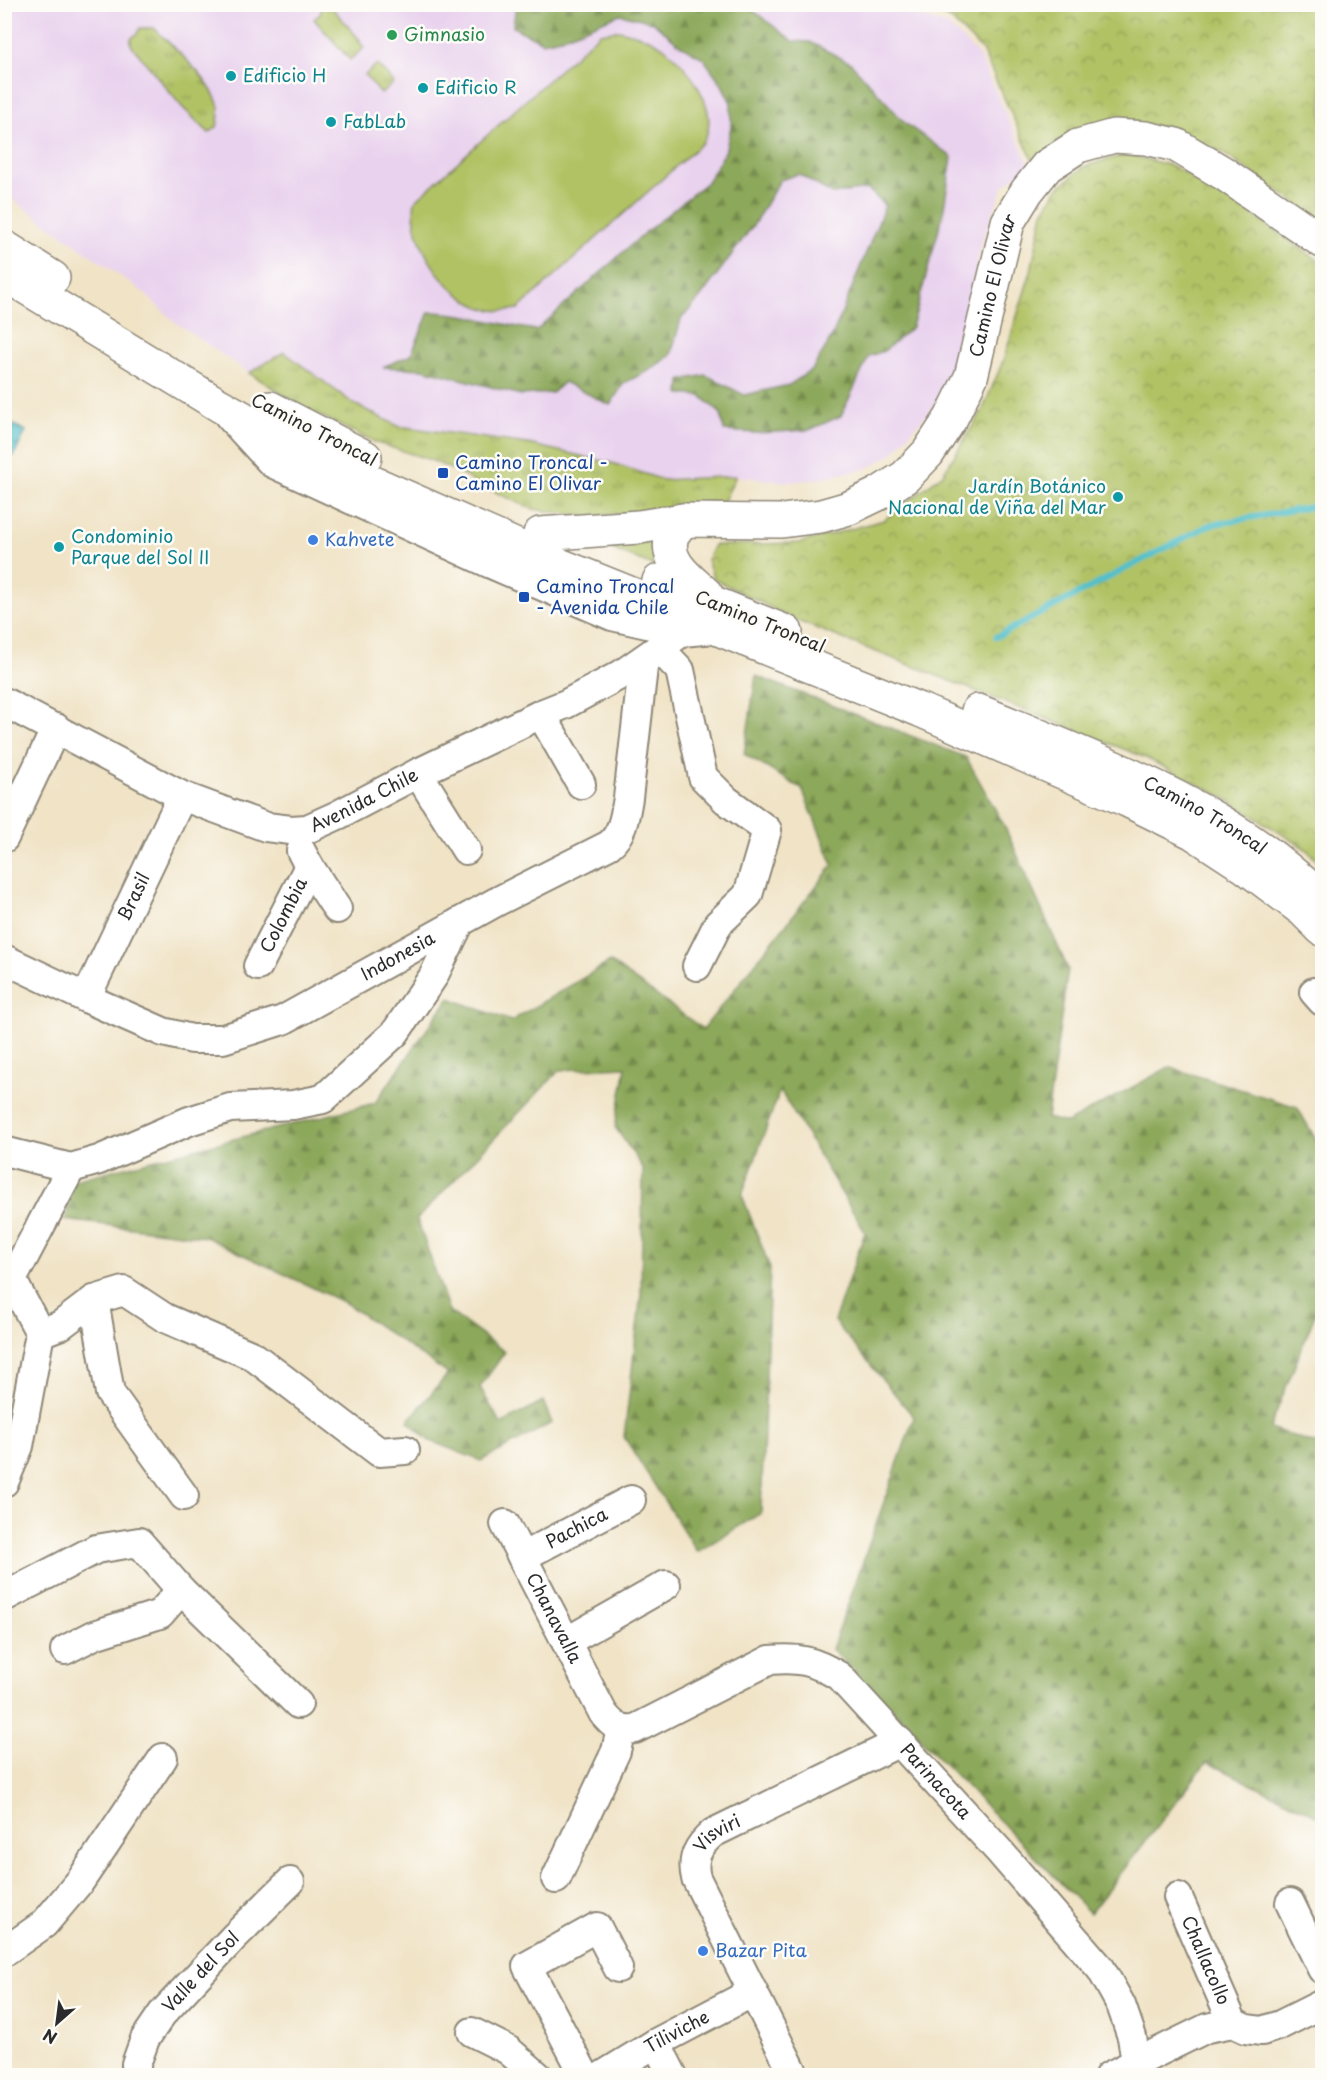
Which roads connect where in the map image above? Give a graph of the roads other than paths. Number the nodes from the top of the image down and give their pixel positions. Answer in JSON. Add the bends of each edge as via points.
{"nodes":[{"id":1,"x":1323,"y":241,"type":"edge"},
{"id":2,"x":4,"y":247,"type":"edge"},
{"id":3,"x":4,"y":274,"type":"edge"},
{"id":4,"x":219,"y":405,"type":"junction"},
{"id":5,"x":683,"y":520,"type":"junction"},
{"id":6,"x":540,"y":534,"type":"junction"},
{"id":7,"x":612,"y":616,"type":"junction"},
{"id":8,"x":716,"y":616,"type":"junction"},
{"id":9,"x":662,"y":647,"type":"junction"},
{"id":10,"x":4,"y":702,"type":"edge"},
{"id":11,"x":541,"y":714,"type":"junction"},
{"id":12,"x":56,"y":728,"type":"junction"},
{"id":13,"x":418,"y":773,"type":"junction"},
{"id":14,"x":581,"y":784,"type":"dead end"},
{"id":15,"x":182,"y":796,"type":"junction"},
{"id":16,"x":291,"y":830,"type":"junction"},
{"id":17,"x":4,"y":838,"type":"edge"},
{"id":18,"x":466,"y":850,"type":"dead end"},
{"id":19,"x":309,"y":866,"type":"junction"},
{"id":20,"x":1323,"y":898,"type":"edge"},
{"id":21,"x":337,"y":909,"type":"dead end"},
{"id":22,"x":460,"y":922,"type":"junction"},
{"id":23,"x":1323,"y":929,"type":"edge"},
{"id":24,"x":4,"y":959,"type":"edge"},
{"id":25,"x":258,"y":966,"type":"dead end"},
{"id":26,"x":697,"y":966,"type":"dead end"},
{"id":27,"x":86,"y":998,"type":"junction"},
{"id":28,"x":7,"y":1158,"type":"edge"},
{"id":29,"x":71,"y":1168,"type":"junction"},
{"id":30,"x":94,"y":1300,"type":"junction"},
{"id":31,"x":40,"y":1333,"type":"junction"},
{"id":32,"x":405,"y":1450,"type":"dead end"},
{"id":33,"x":4,"y":1482,"type":"edge"},
{"id":34,"x":184,"y":1496,"type":"dead end"},
{"id":35,"x":631,"y":1500,"type":"dead end"},
{"id":36,"x":505,"y":1524,"type":"dead end"},
{"id":37,"x":522,"y":1557,"type":"junction"},
{"id":38,"x":666,"y":1585,"type":"dead end"},
{"id":39,"x":180,"y":1590,"type":"junction"},
{"id":40,"x":4,"y":1598,"type":"edge"},
{"id":41,"x":566,"y":1642,"type":"junction"},
{"id":42,"x":65,"y":1650,"type":"dead end"},
{"id":43,"x":298,"y":1704,"type":"dead end"},
{"id":44,"x":612,"y":1721,"type":"junction"},
{"id":45,"x":900,"y":1742,"type":"junction"},
{"id":46,"x":163,"y":1758,"type":"dead end"},
{"id":47,"x":556,"y":1879,"type":"dead end"},
{"id":48,"x":290,"y":1882,"type":"dead end"},
{"id":49,"x":1178,"y":1897,"type":"dead end"},
{"id":50,"x":1290,"y":1903,"type":"dead end"},
{"id":51,"x":4,"y":1952,"type":"edge"},
{"id":52,"x":618,"y":1968,"type":"dead end"},
{"id":53,"x":1323,"y":1970,"type":"edge"},
{"id":54,"x":753,"y":1992,"type":"junction"},
{"id":55,"x":1323,"y":2004,"type":"edge"},
{"id":56,"x":1233,"y":2023,"type":"junction"},
{"id":57,"x":472,"y":2032,"type":"dead end"},
{"id":58,"x":656,"y":2043,"type":"junction"},
{"id":59,"x":1136,"y":2062,"type":"junction"},
{"id":60,"x":136,"y":2076,"type":"edge"},
{"id":61,"x":538,"y":2076,"type":"edge"},
{"id":62,"x":585,"y":2076,"type":"edge"},
{"id":63,"x":602,"y":2076,"type":"edge"},
{"id":64,"x":673,"y":2076,"type":"edge"},
{"id":65,"x":795,"y":2076,"type":"edge"},
{"id":66,"x":1108,"y":2076,"type":"edge"}],
"edges":[{"from":1,"to":5,"type":"main road","name":"Camino El Olivar","via":[[1176,145],[1114,136],[1078,146],[1047,166],[1008,222],[971,377],[928,453],[904,477],[859,504],[821,516],[782,521]]},
{"from":2,"to":6,"type":"main road","name":"Camino Troncal","via":[[157,344],[270,408],[370,459]]},
{"from":3,"to":4,"type":"main road","name":"Camino Troncal"},
{"from":4,"to":7,"type":"street","name":"Camino Troncal","via":[[272,463]]},
{"from":4,"to":8,"type":"main road","name":"Camino Troncal","via":[[308,454],[562,566]]},
{"from":5,"to":6,"type":"main road","name":"Camino El Olivar"},
{"from":5,"to":8,"type":"main road","via":[[671,539],[671,554]]},
{"from":6,"to":8,"type":"main road","name":"Camino Troncal"},
{"from":7,"to":9,"type":"street","name":"Camino Troncal"},
{"from":7,"to":9,"type":"street","name":"Camino Troncal","via":[[637,645]]},
{"from":8,"to":9,"type":"street","name":"Avenida Chile"},
{"from":8,"to":20,"type":"main road","name":"Camino Troncal","via":[[1111,766],[1252,843]]},
{"from":8,"to":23,"type":"main road","name":"Camino Troncal","via":[[1191,832],[1247,868]]},
{"from":9,"to":11,"type":"street","name":"Avenida Chile","via":[[566,704]]},
{"from":9,"to":22,"type":"street","name":"Indonesia","via":[[624,821],[616,840]]},
{"from":9,"to":26,"type":"street","via":[[680,670],[703,777],[726,800],[767,830],[748,895],[718,924]]},
{"from":10,"to":12,"type":"street","name":"Avenida Chile"},
{"from":11,"to":13,"type":"street","name":"Avenida Chile"},
{"from":11,"to":14,"type":"street"},
{"from":12,"to":15,"type":"street","name":"Avenida Chile"},
{"from":12,"to":17,"type":"street"},
{"from":13,"to":16,"type":"street","name":"Avenida Chile","via":[[307,829]]},
{"from":13,"to":18,"type":"street"},
{"from":15,"to":16,"type":"street","name":"Avenida Chile","via":[[266,827]]},
{"from":15,"to":27,"type":"street","name":"Brasil"},
{"from":16,"to":19,"type":"street"},
{"from":19,"to":21,"type":"street"},
{"from":19,"to":25,"type":"street","name":"Colombia"},
{"from":22,"to":27,"type":"street","name":"Indonesia","via":[[283,1020],[223,1039],[192,1039],[163,1032]]},
{"from":22,"to":29,"type":"street","via":[[433,977],[395,1033],[323,1099],[293,1105],[230,1108]]},
{"from":24,"to":27,"type":"street","name":"Indonesia"},
{"from":28,"to":29,"type":"street"},
{"from":29,"to":31,"type":"street","via":[[12,1280]]},
{"from":30,"to":31,"type":"street","via":[[61,1325]]},
{"from":30,"to":32,"type":"street","via":[[124,1291],[165,1318],[253,1356],[379,1452]]},
{"from":30,"to":34,"type":"street","via":[[110,1393]]},
{"from":31,"to":33,"type":"street","via":[[19,1446]]},
{"from":35,"to":37,"type":"street","name":"Pachica"},
{"from":36,"to":37,"type":"street","name":"Chanavalla"},
{"from":37,"to":41,"type":"street","name":"Chanavalla"},
{"from":38,"to":41,"type":"street"},
{"from":39,"to":40,"type":"street","via":[[139,1542],[96,1549]]},
{"from":39,"to":42,"type":"street","via":[[160,1614],[94,1635]]},
{"from":39,"to":43,"type":"street"},
{"from":41,"to":44,"type":"street","name":"Chanavalla"},
{"from":44,"to":45,"type":"street","name":"Parinacota","via":[[635,1729],[771,1660],[792,1658],[823,1666],[839,1676]]},
{"from":44,"to":47,"type":"street","via":[[616,1750]]},
{"from":45,"to":54,"type":"street","name":"Visviri","via":[[713,1833],[702,1843],[694,1857],[696,1878]]},
{"from":45,"to":59,"type":"street","name":"Parinacota","via":[[1101,1969],[1121,2005]]},
{"from":46,"to":51,"type":"street","via":[[81,1880],[44,1924]]},
{"from":48,"to":60,"type":"street","name":"Valle del Sol","via":[[162,2014],[144,2038]]},
{"from":49,"to":56,"type":"street","name":"Challacollo"},
{"from":50,"to":53,"type":"street"},
{"from":52,"to":62,"type":"street","via":[[597,1927],[527,1966]]},
{"from":54,"to":58,"type":"street","name":"Tiliviche"},
{"from":54,"to":65,"type":"street","name":"Visviri"},
{"from":55,"to":56,"type":"street","via":[[1262,2031]]},
{"from":56,"to":59,"type":"street","via":[[1207,2028]]},
{"from":57,"to":61,"type":"street","via":[[508,2050]]},
{"from":58,"to":63,"type":"street","name":"Tiliviche"},
{"from":58,"to":64,"type":"street"},
{"from":59,"to":66,"type":"street"}]}
